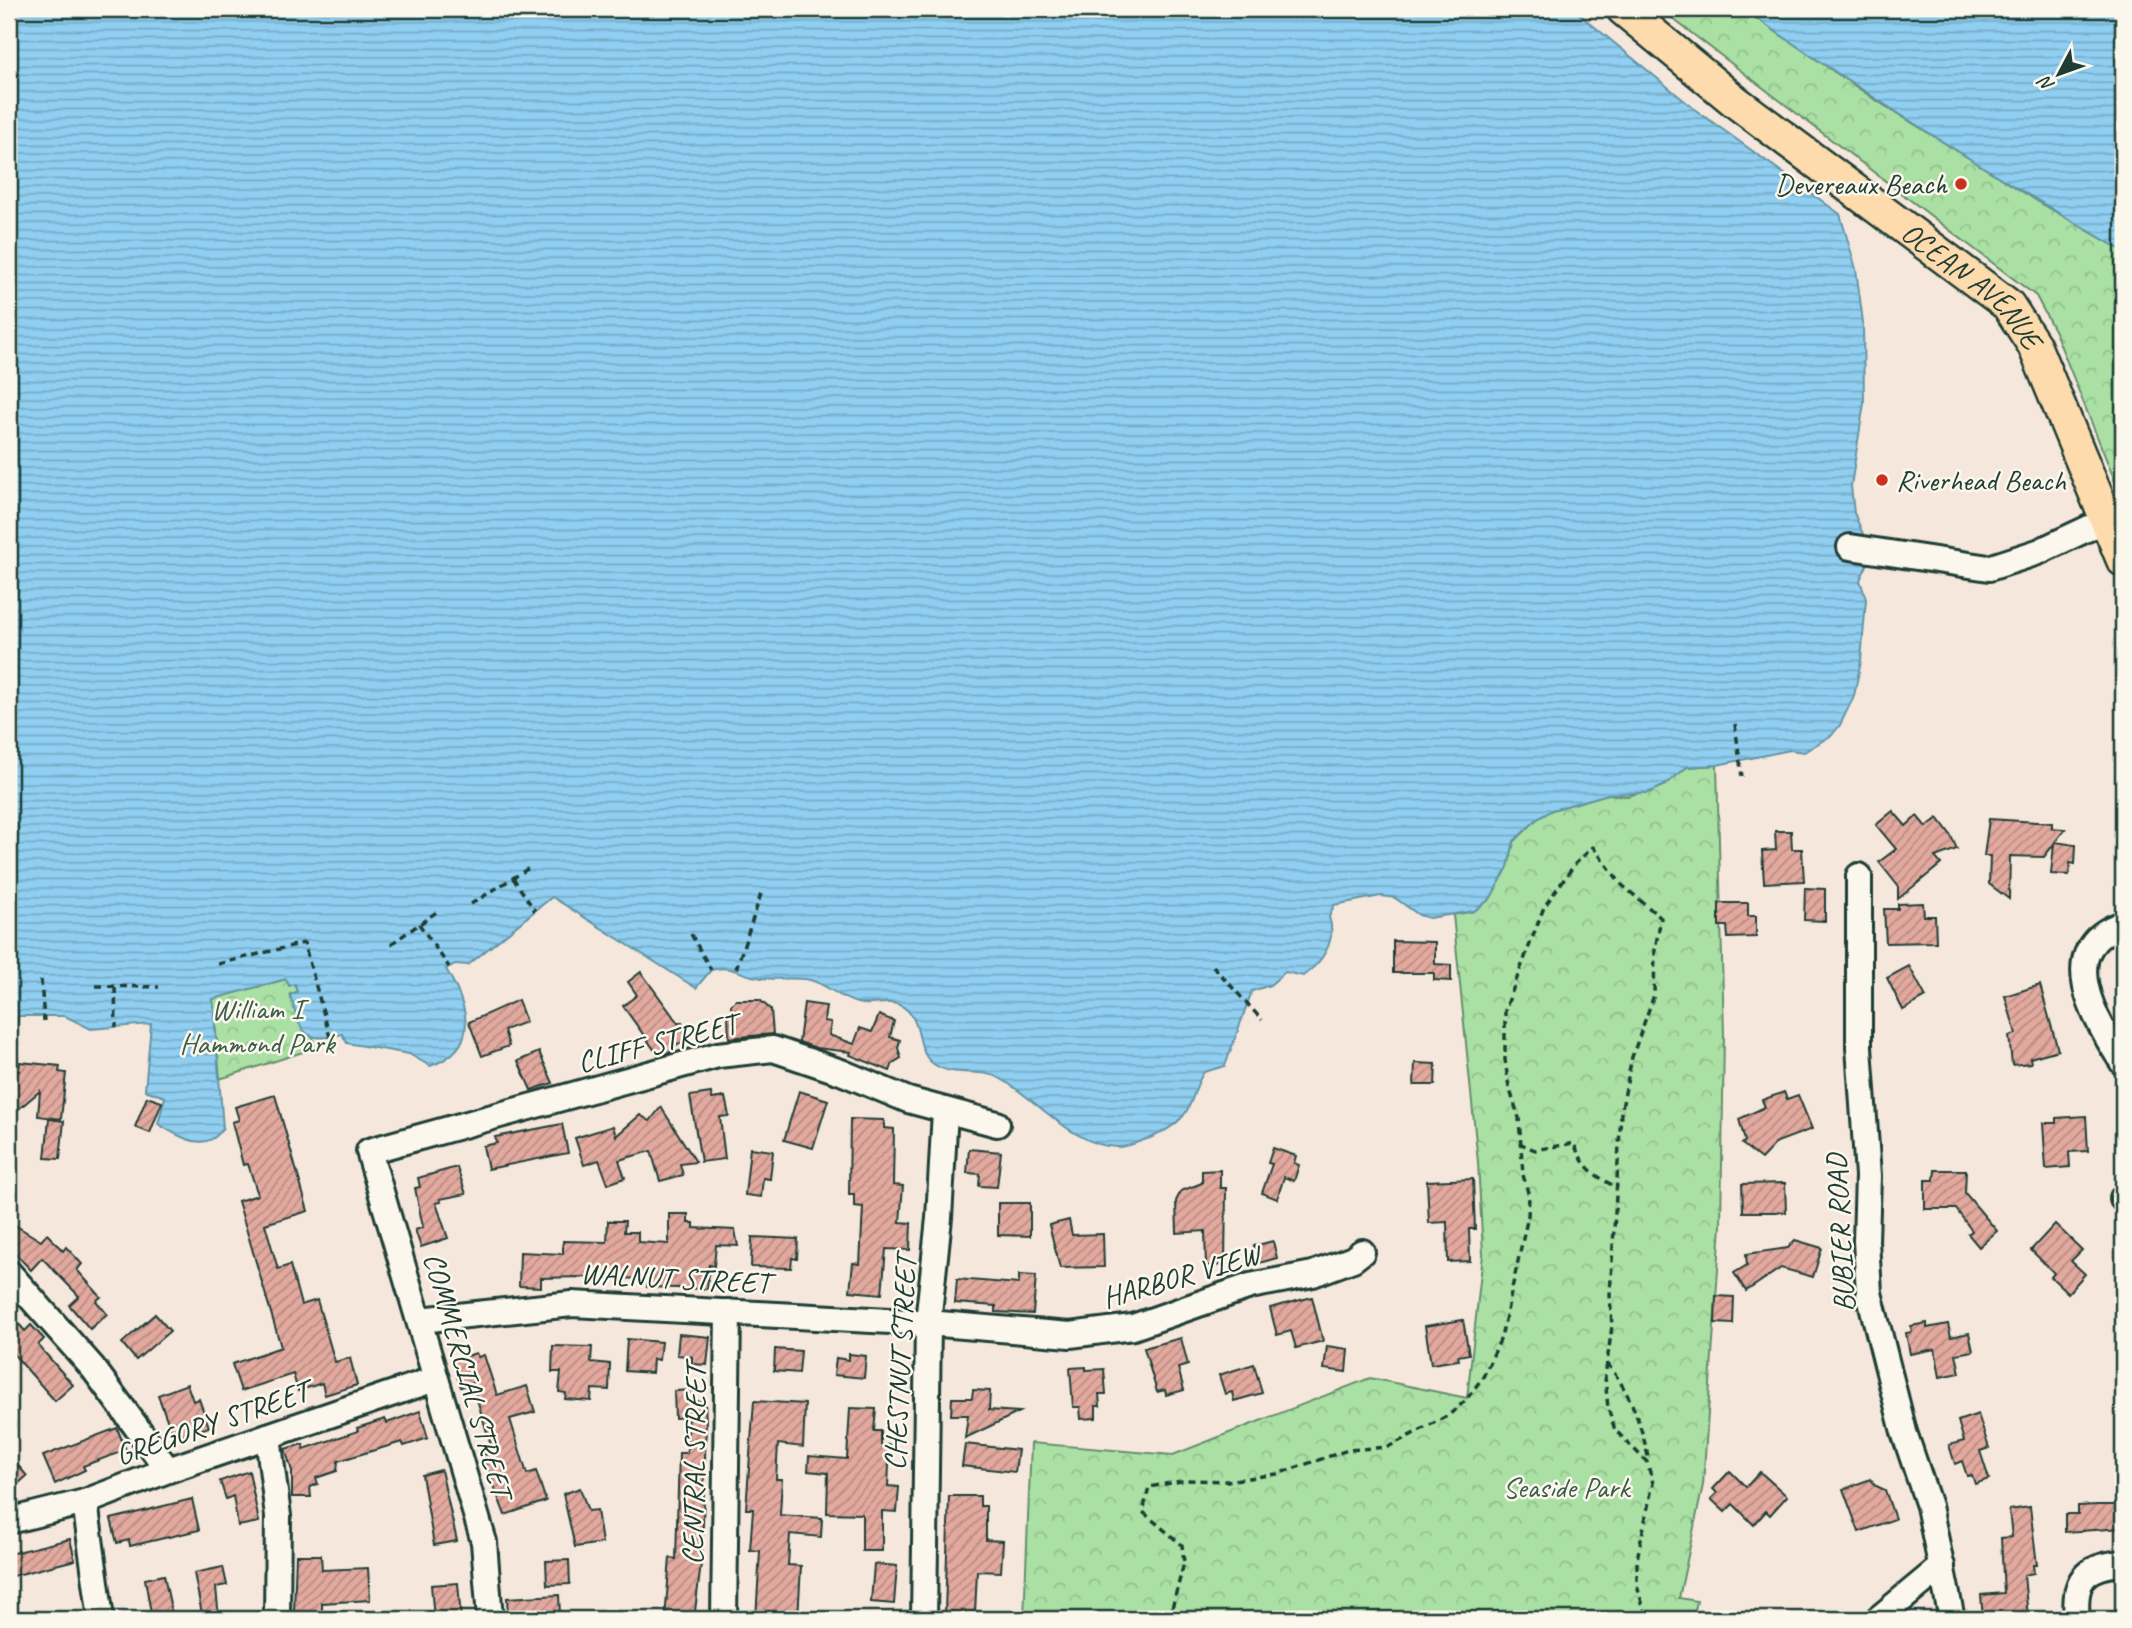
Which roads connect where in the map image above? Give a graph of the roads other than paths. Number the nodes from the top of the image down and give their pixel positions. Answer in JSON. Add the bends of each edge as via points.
{"nodes":[{"id":1,"x":1623,"y":9,"type":"edge"},
{"id":2,"x":2106,"y":520,"type":"junction"},
{"id":3,"x":1850,"y":547,"type":"dead end"},
{"id":4,"x":2123,"y":560,"type":"edge"},
{"id":5,"x":1859,"y":876,"type":"dead end"},
{"id":6,"x":2123,"y":924,"type":"edge"},
{"id":7,"x":2123,"y":1063,"type":"edge"},
{"id":8,"x":945,"y":1111,"type":"junction"},
{"id":9,"x":997,"y":1124,"type":"dead end"},
{"id":10,"x":369,"y":1151,"type":"joint"},
{"id":11,"x":1362,"y":1252,"type":"dead end"},
{"id":12,"x":9,"y":1273,"type":"edge"},
{"id":13,"x":728,"y":1312,"type":"junction"},
{"id":14,"x":420,"y":1320,"type":"junction"},
{"id":15,"x":928,"y":1323,"type":"junction"},
{"id":16,"x":435,"y":1379,"type":"junction"},
{"id":17,"x":268,"y":1436,"type":"junction"},
{"id":18,"x":168,"y":1470,"type":"junction"},
{"id":19,"x":85,"y":1502,"type":"junction"},
{"id":20,"x":9,"y":1521,"type":"edge"},
{"id":21,"x":2123,"y":1563,"type":"edge"},
{"id":22,"x":1942,"y":1566,"type":"junction"},
{"id":23,"x":101,"y":1619,"type":"edge"},
{"id":24,"x":277,"y":1619,"type":"edge"},
{"id":25,"x":490,"y":1619,"type":"edge"},
{"id":26,"x":723,"y":1619,"type":"edge"},
{"id":27,"x":924,"y":1619,"type":"edge"},
{"id":28,"x":1878,"y":1619,"type":"edge"},
{"id":29,"x":1952,"y":1619,"type":"edge"},
{"id":30,"x":2077,"y":1619,"type":"edge"}],
"edges":[{"from":1,"to":2,"type":"main road","name":"OCEAN AVENUE","via":[[1736,102],[2008,305],[2034,345]]},
{"from":2,"to":3,"type":"street","via":[[2038,552],[1989,568]]},
{"from":2,"to":4,"type":"main road","name":"OCEAN AVENUE"},
{"from":5,"to":22,"type":"street","name":"BUBIER ROAD","via":[[1859,1047],[1870,1293]]},
{"from":6,"to":7,"type":"street","via":[[2106,929],[2092,943],[2084,962],[2086,992],[2094,1013]]},
{"from":8,"to":9,"type":"street","name":"CLIFF STREET"},
{"from":8,"to":10,"type":"street","name":"CLIFF STREET","via":[[773,1049],[718,1055]]},
{"from":8,"to":15,"type":"street","name":"CHESTNUT STREET"},
{"from":10,"to":14,"type":"street","name":"COMMERCIAL STREET"},
{"from":11,"to":15,"type":"street","name":"HARBOR VIEW","via":[[1313,1274],[1250,1286],[1195,1308],[1120,1329],[1070,1335]]},
{"from":12,"to":18,"type":"street","via":[[93,1368]]},
{"from":13,"to":14,"type":"street","name":"WALNUT STREET","via":[[572,1304]]},
{"from":13,"to":15,"type":"street","name":"WALNUT STREET"},
{"from":13,"to":26,"type":"street","name":"CENTRAL STREET"},
{"from":14,"to":16,"type":"street","name":"COMMERCIAL STREET"},
{"from":15,"to":27,"type":"street","name":"CHESTNUT STREET"},
{"from":16,"to":17,"type":"street","name":"GREGORY STREET"},
{"from":16,"to":25,"type":"street","name":"COMMERCIAL STREET","via":[[484,1542]]},
{"from":17,"to":18,"type":"street","name":"GREGORY STREET"},
{"from":17,"to":24,"type":"street","via":[[278,1516]]},
{"from":18,"to":19,"type":"street","name":"GREGORY STREET"},
{"from":19,"to":20,"type":"street","name":"GREGORY STREET"},
{"from":19,"to":23,"type":"street"},
{"from":21,"to":30,"type":"street","via":[[2096,1568],[2080,1581],[2075,1595]]},
{"from":22,"to":28,"type":"street"},
{"from":22,"to":29,"type":"street","name":"BUBIER ROAD"}]}
